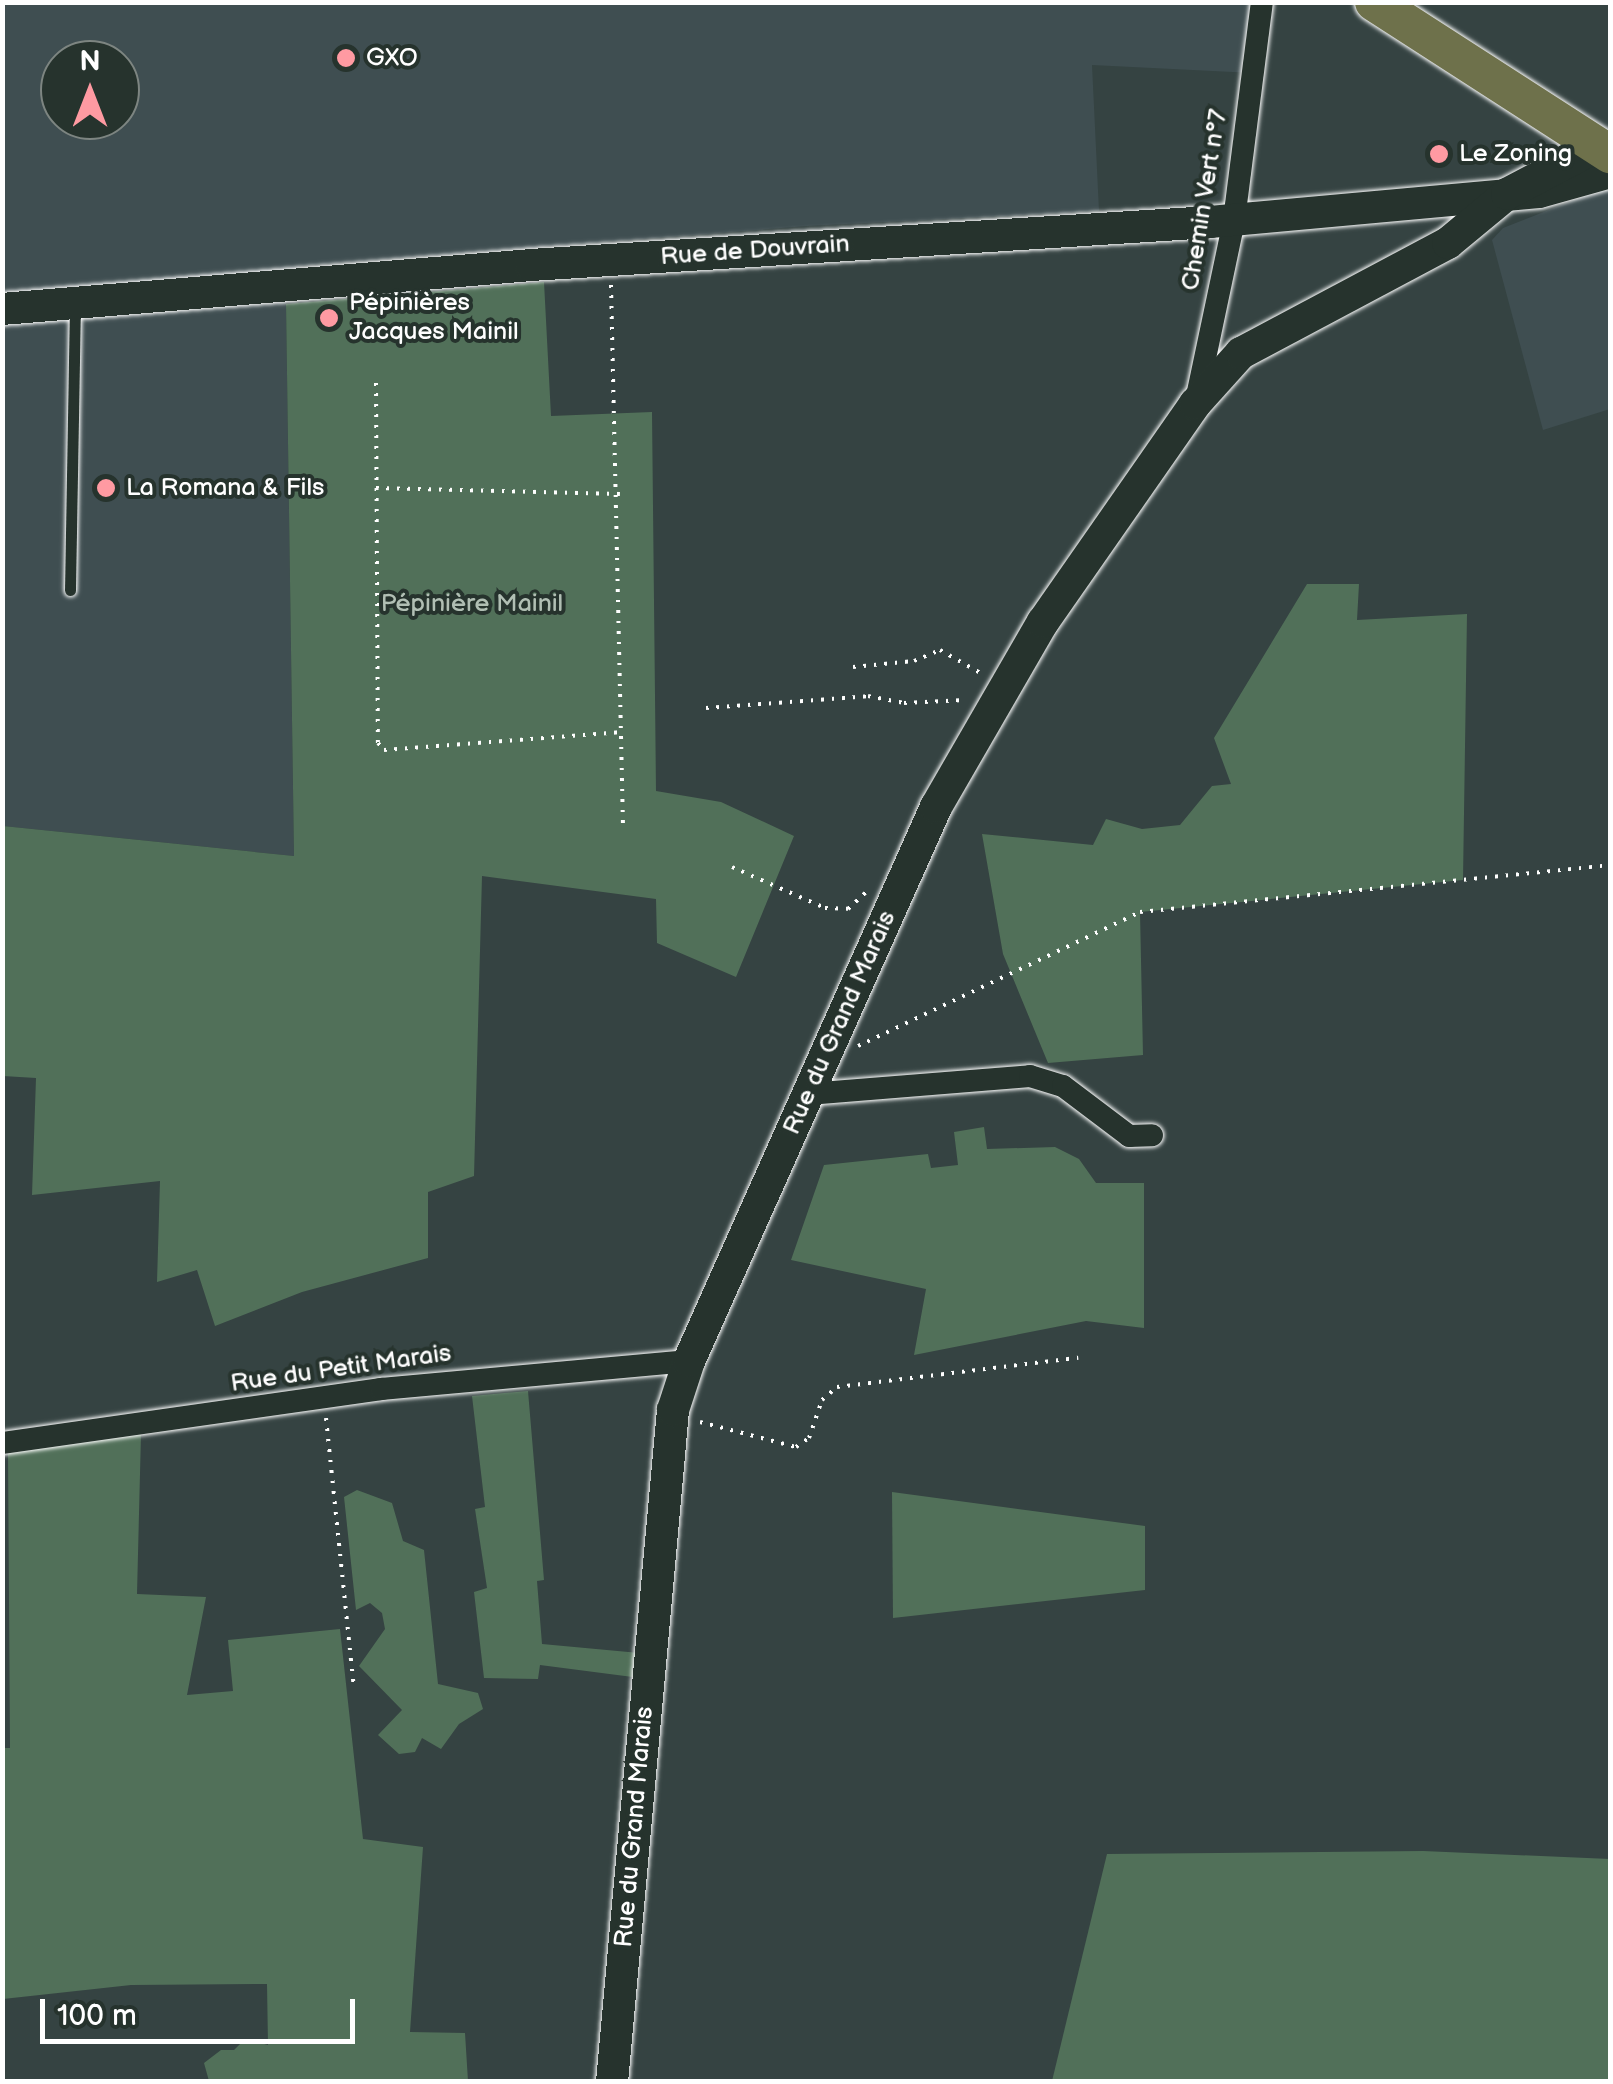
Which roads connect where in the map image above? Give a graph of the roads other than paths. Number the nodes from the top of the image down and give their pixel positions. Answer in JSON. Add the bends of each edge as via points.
{"nodes":[{"id":1,"x":1262,"y":2,"type":"edge"},
{"id":2,"x":1374,"y":2,"type":"edge"},
{"id":3,"x":1606,"y":158,"type":"edge"},
{"id":4,"x":1507,"y":194,"type":"junction"},
{"id":5,"x":1234,"y":220,"type":"junction"},
{"id":6,"x":75,"y":303,"type":"junction"},
{"id":7,"x":2,"y":309,"type":"edge"},
{"id":8,"x":1196,"y":404,"type":"junction"},
{"id":9,"x":70,"y":590,"type":"dead end"},
{"id":10,"x":808,"y":1094,"type":"junction"},
{"id":11,"x":1152,"y":1135,"type":"dead end"},
{"id":12,"x":689,"y":1360,"type":"junction"},
{"id":13,"x":2,"y":1443,"type":"edge"},
{"id":14,"x":612,"y":2082,"type":"edge"}],
"edges":[{"from":1,"to":5,"type":"street","name":"Chemin Vert n°7"},
{"from":2,"to":3,"type":"main road"},
{"from":3,"to":4,"type":"street","name":"Rue de Douvrain"},
{"from":4,"to":5,"type":"street","name":"Rue de Douvrain"},
{"from":4,"to":8,"type":"street","name":"Rue du Grand Marais","via":[[1448,243],[1241,353]]},
{"from":5,"to":6,"type":"street","name":"Rue de Douvrain"},
{"from":5,"to":8,"type":"street","name":"Chemin Vert n°7"},
{"from":6,"to":7,"type":"street","name":"Rue de Douvrain"},
{"from":6,"to":9,"type":"lane"},
{"from":8,"to":10,"type":"street","name":"Rue du Grand Marais","via":[[997,695]]},
{"from":10,"to":11,"type":"street","via":[[1030,1076],[1063,1086],[1128,1136]]},
{"from":10,"to":12,"type":"street","name":"Rue du Grand Marais"},
{"from":12,"to":13,"type":"street","name":"Rue du Petit Marais","via":[[518,1372]]},
{"from":12,"to":14,"type":"street","name":"Rue du Grand Marais","via":[[671,1421]]}]}
